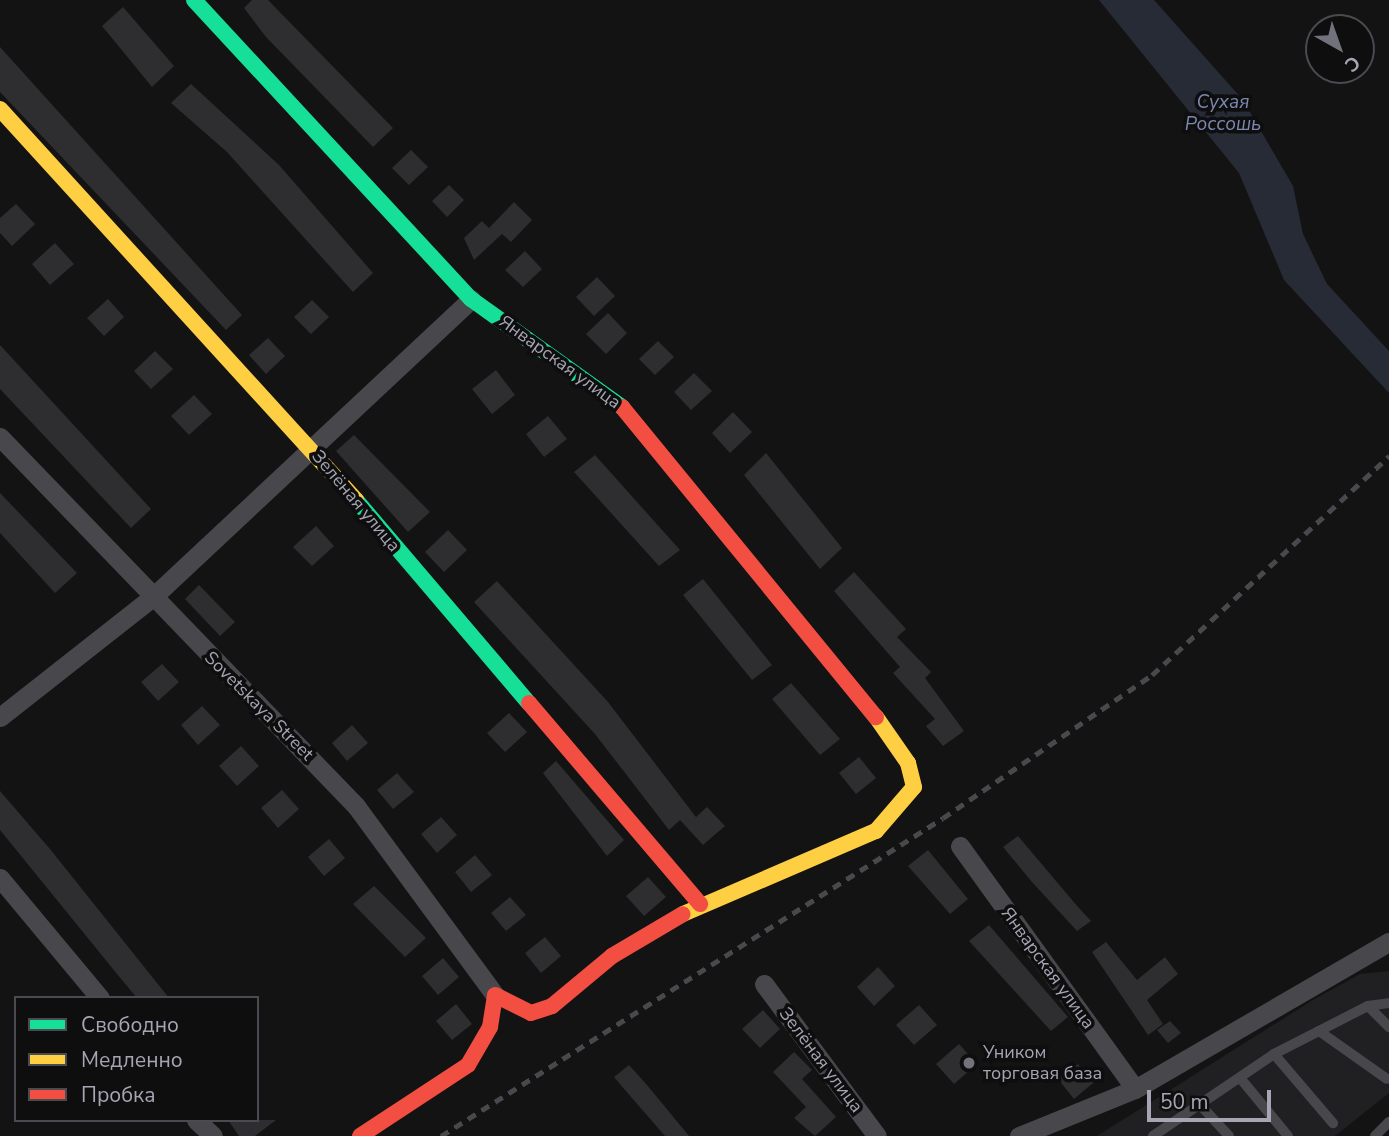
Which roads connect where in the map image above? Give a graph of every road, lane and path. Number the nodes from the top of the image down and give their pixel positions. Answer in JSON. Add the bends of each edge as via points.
{"nodes":[{"id":1,"x":194,"y":0,"type":"edge"},
{"id":2,"x":0,"y":109,"type":"edge"},
{"id":3,"x":471,"y":299,"type":"junction"},
{"id":4,"x":0,"y":437,"type":"edge"},
{"id":5,"x":310,"y":446,"type":"junction"},
{"id":6,"x":155,"y":595,"type":"junction"},
{"id":7,"x":0,"y":717,"type":"edge"},
{"id":8,"x":960,"y":846,"type":"dead end"},
{"id":9,"x":0,"y":878,"type":"edge"},
{"id":10,"x":699,"y":904,"type":"junction"},
{"id":11,"x":1389,"y":942,"type":"edge"},
{"id":12,"x":764,"y":985,"type":"dead end"},
{"id":13,"x":495,"y":995,"type":"junction"},
{"id":14,"x":98,"y":996,"type":"edge"},
{"id":15,"x":1389,"y":1003,"type":"edge"},
{"id":16,"x":1368,"y":1006,"type":"junction"},
{"id":17,"x":1389,"y":1027,"type":"edge"},
{"id":18,"x":1319,"y":1031,"type":"junction"},
{"id":19,"x":1274,"y":1054,"type":"junction"},
{"id":20,"x":1241,"y":1079,"type":"junction"},
{"id":21,"x":1387,"y":1079,"type":"dead end"},
{"id":22,"x":1135,"y":1089,"type":"junction"},
{"id":23,"x":1203,"y":1108,"type":"junction"},
{"id":24,"x":198,"y":1122,"type":"edge"},
{"id":25,"x":1389,"y":1122,"type":"edge"},
{"id":26,"x":1333,"y":1123,"type":"dead end"},
{"id":27,"x":213,"y":1136,"type":"edge"},
{"id":28,"x":360,"y":1136,"type":"edge"},
{"id":29,"x":877,"y":1136,"type":"edge"},
{"id":30,"x":1019,"y":1136,"type":"edge"},
{"id":31,"x":1153,"y":1136,"type":"edge"},
{"id":32,"x":1229,"y":1136,"type":"edge"},
{"id":33,"x":1288,"y":1136,"type":"edge"},
{"id":34,"x":1375,"y":1136,"type":"edge"}],
"edges":[{"from":1,"to":3,"type":"street","name":"Январская улица"},
{"from":2,"to":5,"type":"street","name":"Зелёная улица"},
{"from":3,"to":5,"type":"street"},
{"from":3,"to":10,"type":"street","name":"Январская улица","via":[[616,399],[870,709],[908,764],[914,787],[876,831]]},
{"from":4,"to":6,"type":"street","name":"Sovetskaya Street"},
{"from":5,"to":6,"type":"street"},
{"from":5,"to":10,"type":"street","name":"Зелёная улица"},
{"from":6,"to":7,"type":"street"},
{"from":6,"to":13,"type":"street","name":"Sovetskaya Street","via":[[172,622],[229,671],[356,806]]},
{"from":8,"to":22,"type":"street","name":"Январская улица"},
{"from":9,"to":14,"type":"street"},
{"from":10,"to":13,"type":"street","via":[[612,956],[552,1006],[531,1013]]},
{"from":11,"to":22,"type":"street"},
{"from":12,"to":29,"type":"street","name":"Зелёная улица"},
{"from":13,"to":28,"type":"street","via":[[490,1027],[468,1065]]},
{"from":15,"to":16,"type":"lane"},
{"from":16,"to":17,"type":"lane"},
{"from":16,"to":18,"type":"lane"},
{"from":18,"to":19,"type":"lane"},
{"from":18,"to":21,"type":"lane"},
{"from":19,"to":20,"type":"lane"},
{"from":19,"to":26,"type":"lane"},
{"from":20,"to":23,"type":"lane"},
{"from":20,"to":33,"type":"lane"},
{"from":22,"to":30,"type":"street"},
{"from":23,"to":31,"type":"lane"},
{"from":23,"to":32,"type":"lane"},
{"from":24,"to":27,"type":"street"},
{"from":25,"to":34,"type":"lane"}]}
